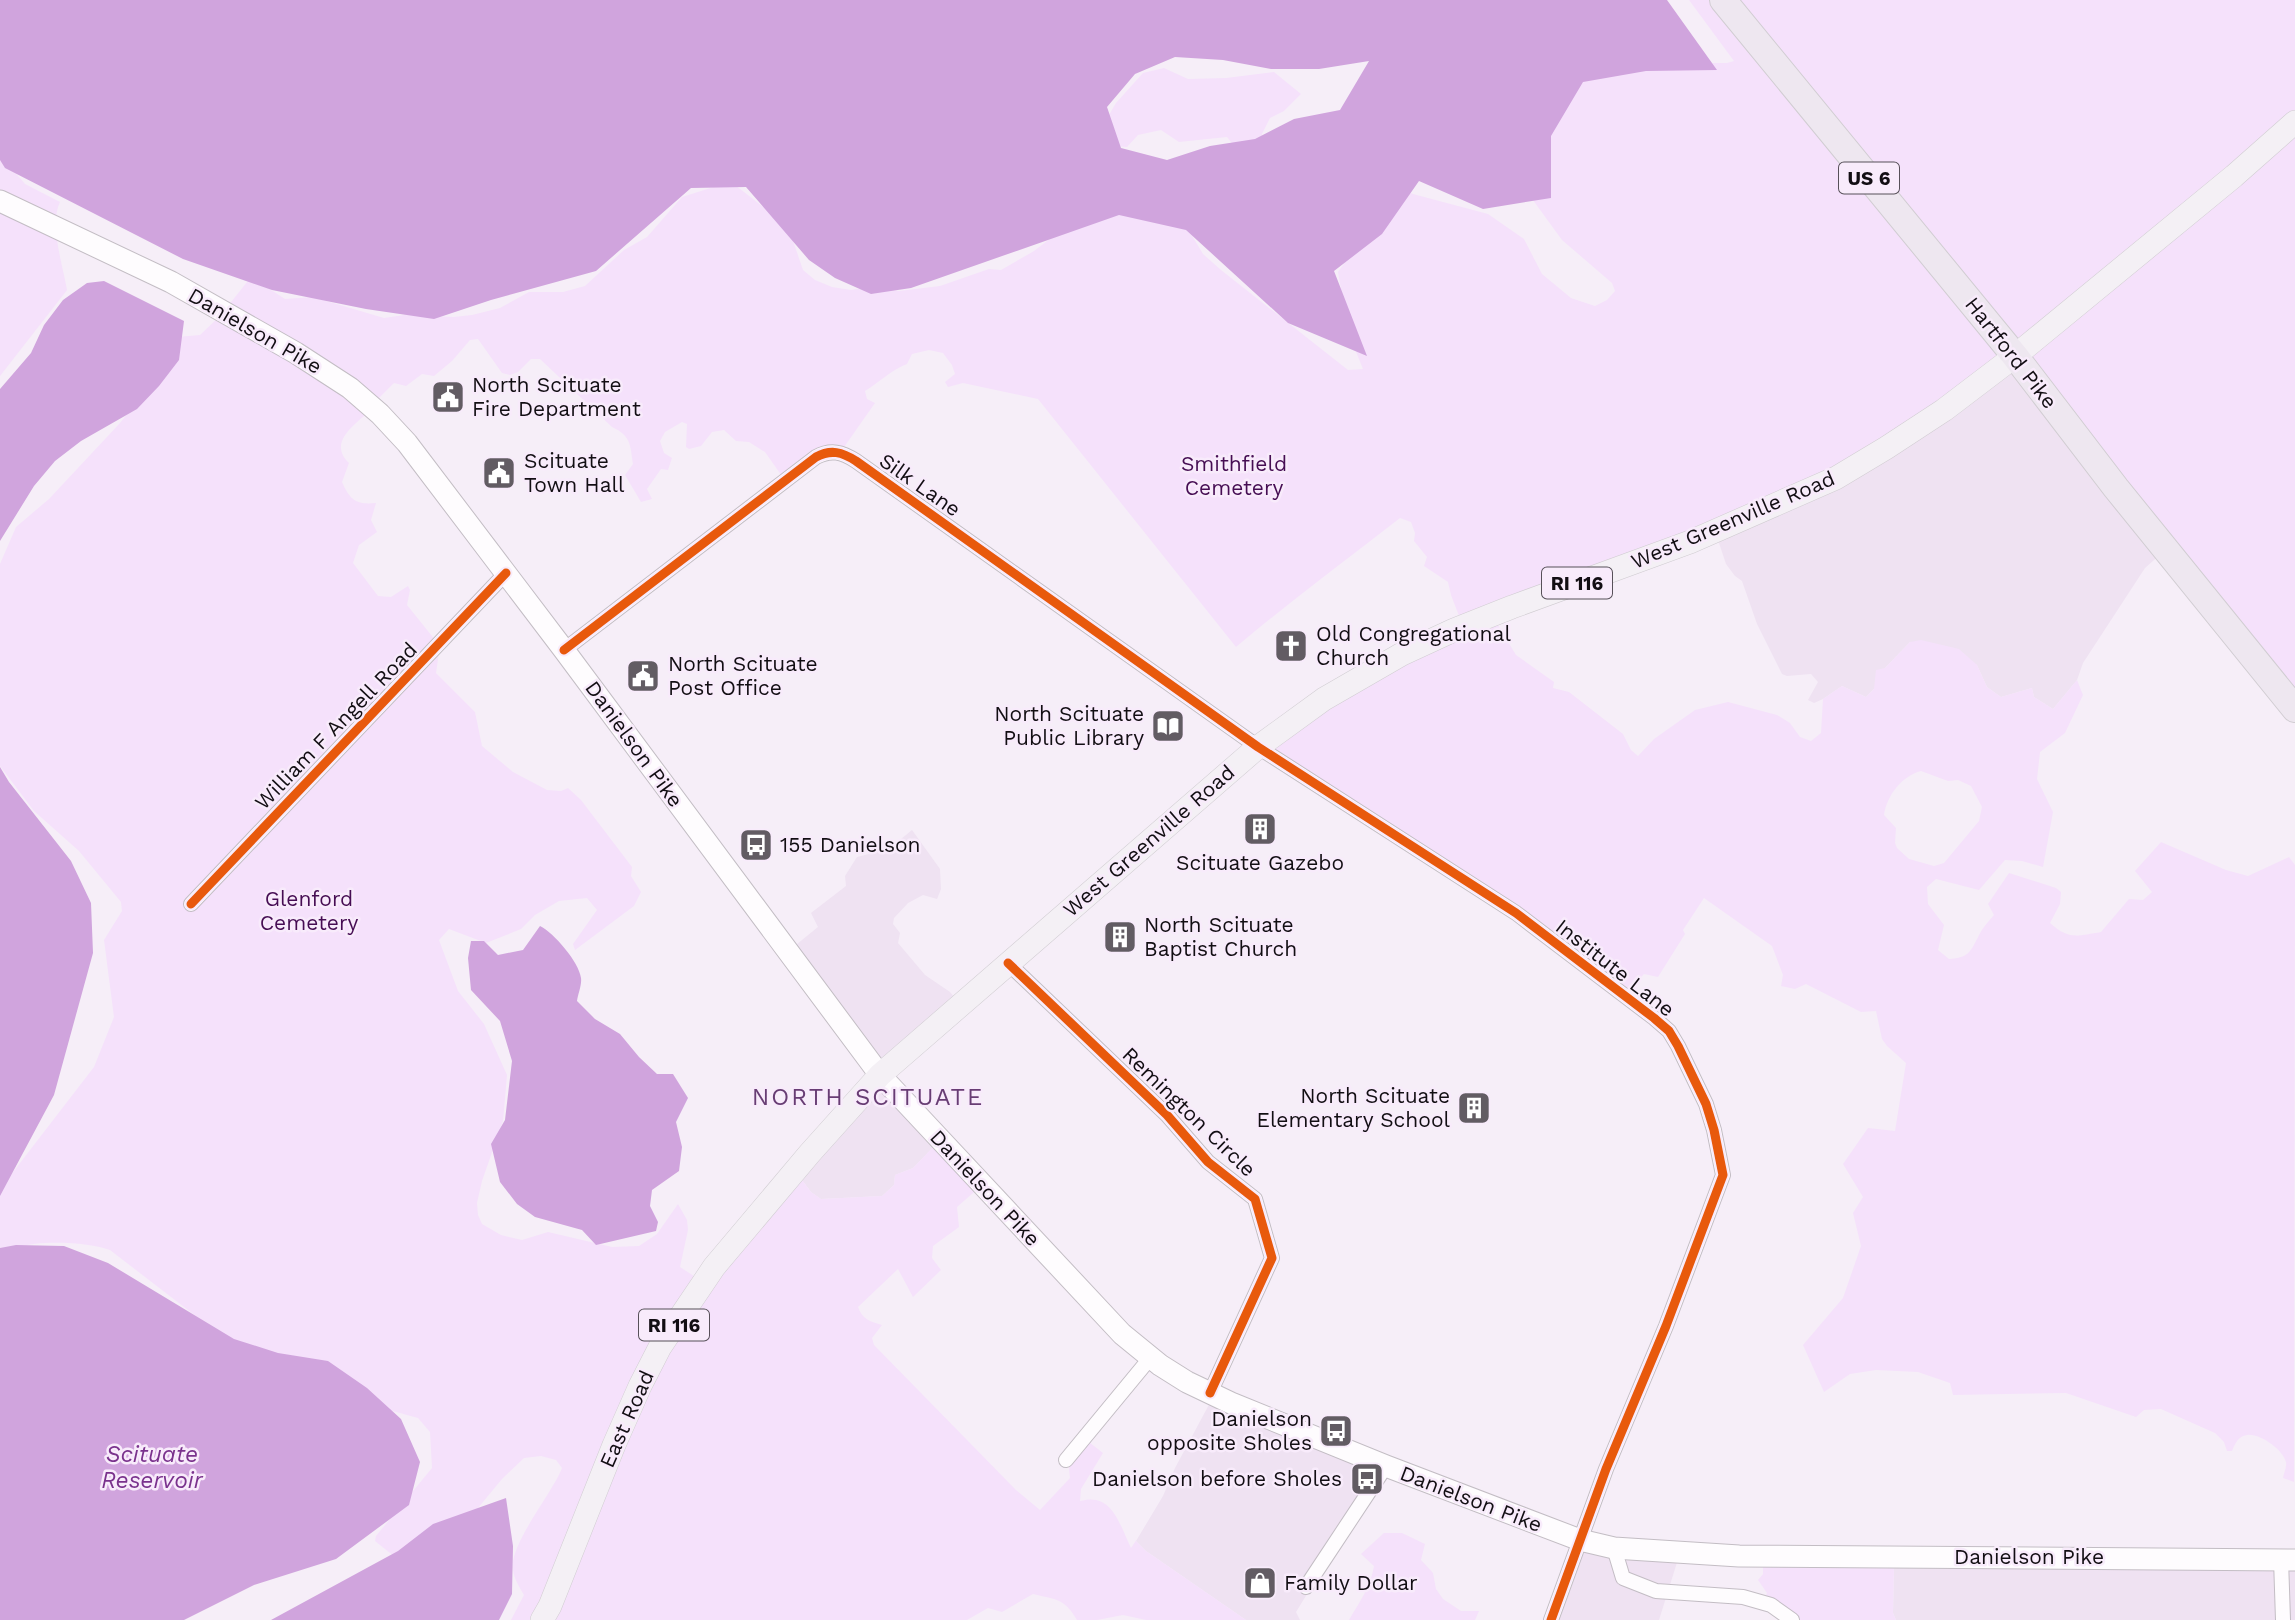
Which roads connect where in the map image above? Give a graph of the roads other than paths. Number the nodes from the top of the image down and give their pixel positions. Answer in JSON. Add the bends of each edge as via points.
{"nodes":[{"id":1,"x":1723,"y":0,"type":"edge"},
{"id":2,"x":2295,"y":122,"type":"edge"},
{"id":3,"x":0,"y":201,"type":"edge"},
{"id":4,"x":2015,"y":356,"type":"junction"},
{"id":5,"x":506,"y":573,"type":"junction"},
{"id":6,"x":564,"y":650,"type":"junction"},
{"id":7,"x":2295,"y":709,"type":"edge"},
{"id":8,"x":1258,"y":747,"type":"junction"},
{"id":9,"x":191,"y":904,"type":"dead end"},
{"id":10,"x":1008,"y":963,"type":"junction"},
{"id":11,"x":880,"y":1075,"type":"junction"},
{"id":12,"x":1151,"y":1357,"type":"junction"},
{"id":13,"x":1210,"y":1393,"type":"junction"},
{"id":14,"x":1066,"y":1460,"type":"dead end"},
{"id":15,"x":1386,"y":1466,"type":"junction"},
{"id":16,"x":1580,"y":1541,"type":"junction"},
{"id":17,"x":1614,"y":1548,"type":"junction"},
{"id":18,"x":2288,"y":1559,"type":"edge"},
{"id":19,"x":1307,"y":1587,"type":"dead end"},
{"id":20,"x":542,"y":1620,"type":"edge"},
{"id":21,"x":1551,"y":1620,"type":"edge"},
{"id":22,"x":1792,"y":1620,"type":"edge"},
{"id":23,"x":2283,"y":1620,"type":"edge"}],
"edges":[{"from":1,"to":4,"type":"highway","name":"Hartford Pike","number":"US 6"},
{"from":2,"to":4,"type":"main road","name":"West Greenville Road","number":"RI 116"},
{"from":3,"to":5,"type":"main road","name":"Danielson Pike","via":[[171,282],[350,388],[407,443]]},
{"from":4,"to":7,"type":"highway","name":"Hartford Pike","number":"US 6"},
{"from":4,"to":8,"type":"main road","name":"West Greenville Road","number":"RI 116","via":[[1944,410],[1836,478],[1690,542],[1412,649],[1324,699]]},
{"from":5,"to":6,"type":"main road","name":"Danielson Pike"},
{"from":5,"to":9,"type":"street","name":"William F Angell Road"},
{"from":6,"to":8,"type":"street","name":"Silk Lane","via":[[816,457],[839,453]]},
{"from":6,"to":11,"type":"main road","name":"Danielson Pike"},
{"from":8,"to":10,"type":"main road","name":"West Greenville Road","number":"RI 116"},
{"from":8,"to":16,"type":"street","name":"Institute Lane","via":[[1516,914],[1654,1018],[1674,1039],[1706,1104],[1723,1175],[1719,1190]]},
{"from":10,"to":11,"type":"main road","name":"West Greenville Road","number":"RI 116"},
{"from":10,"to":13,"type":"street","name":"Remington Circle","via":[[1167,1115],[1208,1162],[1255,1199],[1272,1258]]},
{"from":11,"to":12,"type":"main road","name":"Danielson Pike","via":[[1079,1290]]},
{"from":11,"to":20,"type":"main road","name":"East Road","number":"RI 116","via":[[713,1267],[660,1347]]},
{"from":12,"to":13,"type":"main road","name":"Danielson Pike"},
{"from":12,"to":14,"type":"street"},
{"from":13,"to":15,"type":"main road","name":"Danielson Pike"},
{"from":15,"to":16,"type":"main road","name":"Danielson Pike"},
{"from":15,"to":19,"type":"street"},
{"from":16,"to":17,"type":"main road","name":"Danielson Pike"},
{"from":16,"to":21,"type":"street","name":"Institute Lane"},
{"from":17,"to":18,"type":"main road","name":"Danielson Pike","via":[[1739,1556]]},
{"from":17,"to":22,"type":"street","via":[[1623,1578],[1656,1591],[1743,1597],[1771,1605]]},
{"from":18,"to":23,"type":"street"}]}
